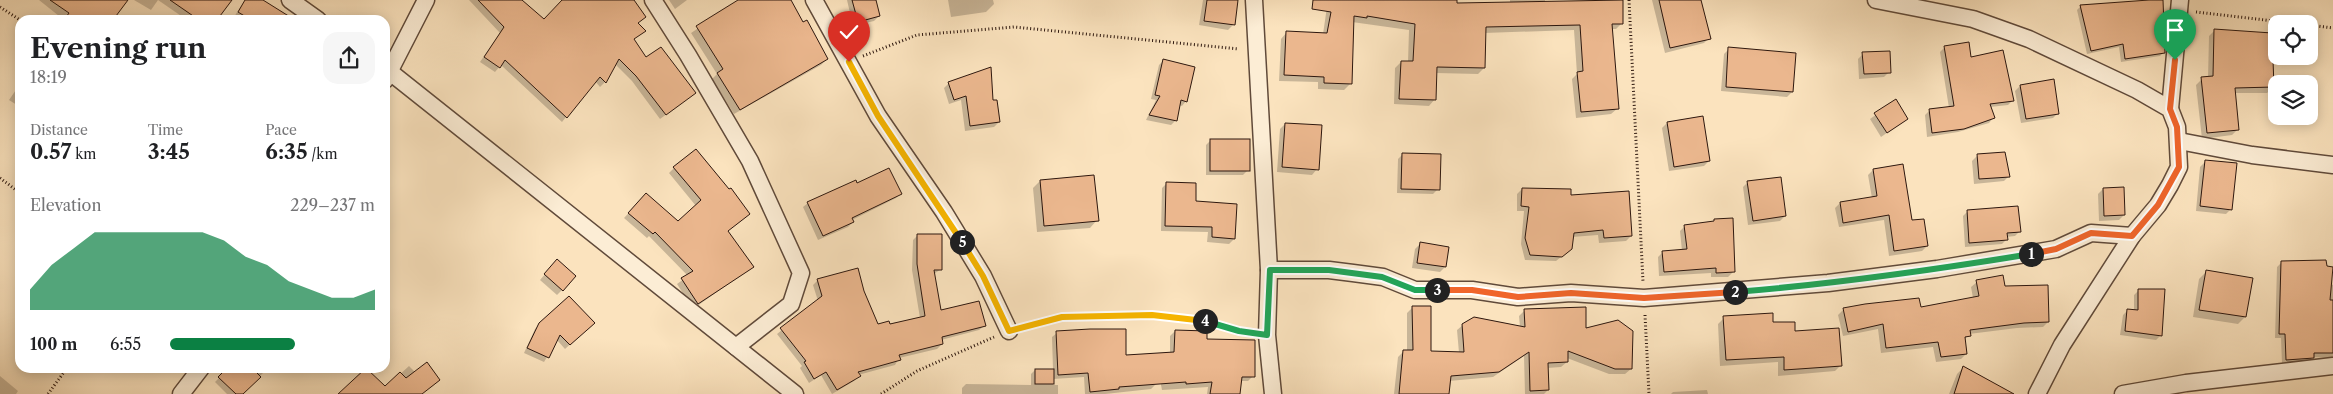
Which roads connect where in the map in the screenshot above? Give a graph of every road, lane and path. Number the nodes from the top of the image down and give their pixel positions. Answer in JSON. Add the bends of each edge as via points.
{"nodes":[{"id":1,"x":290,"y":0,"type":"edge"},
{"id":2,"x":426,"y":0,"type":"edge"},
{"id":3,"x":653,"y":0,"type":"edge"},
{"id":4,"x":814,"y":0,"type":"edge"},
{"id":5,"x":1254,"y":0,"type":"edge"},
{"id":6,"x":1628,"y":0,"type":"edge"},
{"id":7,"x":1876,"y":0,"type":"edge"},
{"id":8,"x":2180,"y":5,"type":"edge"},
{"id":9,"x":0,"y":7,"type":"edge"},
{"id":10,"x":311,"y":15,"type":"edge"},
{"id":11,"x":15,"y":17,"type":"edge"},
{"id":12,"x":2268,"y":19,"type":"edge"},
{"id":13,"x":2318,"y":26,"type":"edge"},
{"id":14,"x":2333,"y":28,"type":"edge"},
{"id":15,"x":1257,"y":51,"type":"junction"},
{"id":16,"x":849,"y":62,"type":"junction"},
{"id":17,"x":390,"y":67,"type":"edge"},
{"id":18,"x":390,"y":75,"type":"edge"},
{"id":19,"x":2170,"y":109,"type":"junction"},
{"id":20,"x":2179,"y":141,"type":"junction"},
{"id":21,"x":2333,"y":165,"type":"edge"},
{"id":22,"x":0,"y":178,"type":"edge"},
{"id":23,"x":15,"y":189,"type":"edge"},
{"id":24,"x":2132,"y":236,"type":"junction"},
{"id":25,"x":1270,"y":270,"type":"junction"},
{"id":26,"x":1644,"y":298,"type":"junction"},
{"id":27,"x":1009,"y":331,"type":"junction"},
{"id":28,"x":1267,"y":335,"type":"junction"},
{"id":29,"x":736,"y":347,"type":"junction"},
{"id":30,"x":2333,"y":366,"type":"edge"},
{"id":31,"x":63,"y":373,"type":"edge"},
{"id":32,"x":197,"y":373,"type":"edge"},
{"id":33,"x":48,"y":394,"type":"edge"},
{"id":34,"x":181,"y":394,"type":"edge"},
{"id":35,"x":795,"y":394,"type":"edge"},
{"id":36,"x":881,"y":394,"type":"edge"},
{"id":37,"x":1273,"y":394,"type":"edge"},
{"id":38,"x":1650,"y":394,"type":"edge"},
{"id":39,"x":2036,"y":394,"type":"edge"},
{"id":40,"x":2123,"y":394,"type":"edge"}],
"edges":[{"from":1,"to":10,"type":"street"},
{"from":2,"to":17,"type":"street"},
{"from":3,"to":29,"type":"street","via":[[750,161],[801,273],[791,304]]},
{"from":4,"to":16,"type":"street"},
{"from":5,"to":15,"type":"street"},
{"from":6,"to":26,"type":"path"},
{"from":7,"to":19,"type":"street","via":[[1973,19],[2028,39]]},
{"from":8,"to":12,"type":"path"},
{"from":8,"to":19,"type":"street"},
{"from":9,"to":11,"type":"path"},
{"from":13,"to":14,"type":"path"},
{"from":15,"to":16,"type":"path","via":[[1014,27],[917,35]]},
{"from":15,"to":25,"type":"street"},
{"from":16,"to":27,"type":"street","via":[[878,116],[944,212],[983,276]]},
{"from":18,"to":29,"type":"street"},
{"from":19,"to":20,"type":"street"},
{"from":20,"to":21,"type":"street","via":[[2252,155]]},
{"from":20,"to":24,"type":"street","via":[[2179,167],[2158,205]]},
{"from":22,"to":23,"type":"path"},
{"from":24,"to":26,"type":"street","via":[[2091,233],[2056,249],[1828,283]]},
{"from":24,"to":39,"type":"street","via":[[2062,345]]},
{"from":25,"to":26,"type":"street","via":[[1329,270],[1382,277],[1415,290],[1472,290],[1518,297],[1571,293]]},
{"from":25,"to":28,"type":"street"},
{"from":26,"to":38,"type":"path"},
{"from":27,"to":28,"type":"path","via":[[1062,317],[1152,315],[1207,322]]},
{"from":27,"to":36,"type":"path","via":[[917,371]]},
{"from":28,"to":37,"type":"street"},
{"from":29,"to":35,"type":"street"},
{"from":30,"to":40,"type":"street","via":[[2186,383]]},
{"from":31,"to":33,"type":"path"},
{"from":32,"to":34,"type":"street"}]}
